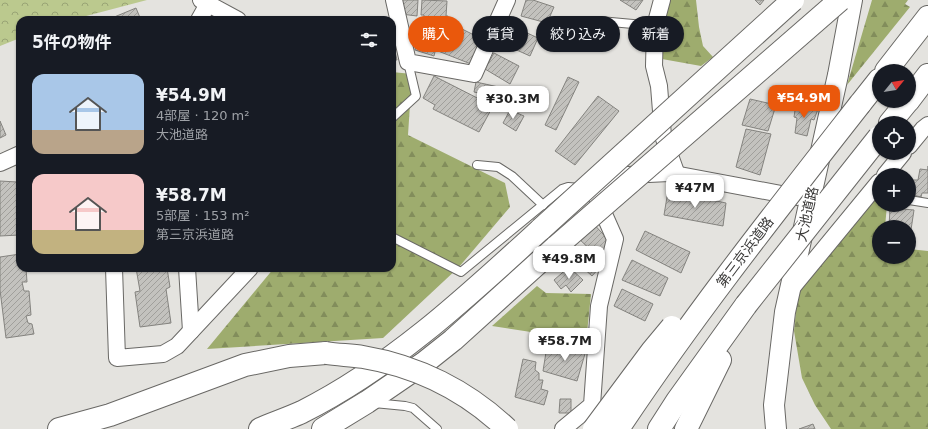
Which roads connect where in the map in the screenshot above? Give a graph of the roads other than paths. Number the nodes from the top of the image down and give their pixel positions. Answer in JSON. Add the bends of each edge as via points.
{"nodes":[{"id":1,"x":394,"y":0,"type":"edge"},
{"id":2,"x":662,"y":0,"type":"edge"},
{"id":3,"x":793,"y":0,"type":"edge"},
{"id":4,"x":840,"y":0,"type":"edge"},
{"id":5,"x":852,"y":0,"type":"edge"},
{"id":6,"x":504,"y":1,"type":"edge"},
{"id":7,"x":204,"y":2,"type":"edge"},
{"id":8,"x":200,"y":16,"type":"edge"},
{"id":9,"x":230,"y":16,"type":"edge"},
{"id":10,"x":658,"y":16,"type":"edge"},
{"id":11,"x":928,"y":17,"type":"edge"},
{"id":12,"x":654,"y":52,"type":"edge"},
{"id":13,"x":408,"y":62,"type":"junction"},
{"id":14,"x":891,"y":64,"type":"edge"},
{"id":15,"x":872,"y":89,"type":"edge"},
{"id":16,"x":902,"y":108,"type":"edge"},
{"id":17,"x":396,"y":114,"type":"edge"},
{"id":18,"x":896,"y":116,"type":"edge"},
{"id":19,"x":928,"y":125,"type":"edge"},
{"id":20,"x":916,"y":138,"type":"edge"},
{"id":21,"x":872,"y":146,"type":"edge"},
{"id":22,"x":16,"y":156,"type":"edge"},
{"id":23,"x":0,"y":163,"type":"edge"},
{"id":24,"x":477,"y":165,"type":"dead end"},
{"id":25,"x":677,"y":175,"type":"junction"},
{"id":26,"x":872,"y":190,"type":"edge"},
{"id":27,"x":596,"y":196,"type":"junction"},
{"id":28,"x":810,"y":200,"type":"junction"},
{"id":29,"x":916,"y":201,"type":"edge"},
{"id":30,"x":928,"y":203,"type":"edge"},
{"id":31,"x":543,"y":205,"type":"junction"},
{"id":32,"x":774,"y":214,"type":"junction"},
{"id":33,"x":396,"y":239,"type":"edge"},
{"id":34,"x":114,"y":272,"type":"edge"},
{"id":35,"x":187,"y":272,"type":"edge"},
{"id":36,"x":246,"y":272,"type":"edge"},
{"id":37,"x":790,"y":290,"type":"junction"},
{"id":38,"x":746,"y":305,"type":"junction"},
{"id":39,"x":191,"y":331,"type":"junction"},
{"id":40,"x":367,"y":402,"type":"junction"},
{"id":41,"x":592,"y":405,"type":"junction"},
{"id":42,"x":59,"y":429,"type":"edge"},
{"id":43,"x":260,"y":429,"type":"edge"},
{"id":44,"x":323,"y":429,"type":"edge"},
{"id":45,"x":437,"y":429,"type":"edge"},
{"id":46,"x":507,"y":429,"type":"edge"},
{"id":47,"x":563,"y":429,"type":"edge"},
{"id":48,"x":595,"y":429,"type":"edge"},
{"id":49,"x":618,"y":429,"type":"edge"},
{"id":50,"x":659,"y":429,"type":"edge"},
{"id":51,"x":686,"y":429,"type":"edge"},
{"id":52,"x":776,"y":429,"type":"edge"}],
"edges":[{"from":1,"to":13,"type":"street"},
{"from":2,"to":10,"type":"street"},
{"from":3,"to":43,"type":"highway","bridge":true,"via":[[463,300],[408,345],[350,385],[302,412]]},
{"from":4,"to":40,"type":"highway","bridge":true,"via":[[453,340]]},
{"from":5,"to":28,"type":"street","name":"大池道路"},
{"from":6,"to":13,"type":"street","via":[[474,74]]},
{"from":7,"to":8,"type":"street"},
{"from":7,"to":9,"type":"street"},
{"from":11,"to":14,"type":"highway"},
{"from":12,"to":25,"type":"street","via":[[663,136]]},
{"from":13,"to":17,"type":"lane","via":[[416,96]]},
{"from":15,"to":32,"type":"highway","name":"第三京浜道路","bridge":true},
{"from":16,"to":18,"type":"highway"},
{"from":19,"to":20,"type":"street"},
{"from":21,"to":38,"type":"highway","bridge":true},
{"from":22,"to":23,"type":"street"},
{"from":24,"to":31,"type":"lane","via":[[498,167],[512,176]]},
{"from":25,"to":27,"type":"street","via":[[628,175],[611,183]]},
{"from":25,"to":28,"type":"street"},
{"from":26,"to":37,"type":"street"},
{"from":27,"to":31,"type":"lane","via":[[581,188],[568,186]]},
{"from":27,"to":41,"type":"street","via":[[615,239],[599,306]]},
{"from":28,"to":37,"type":"street","name":"大池道路"},
{"from":29,"to":30,"type":"lane"},
{"from":31,"to":33,"type":"lane","via":[[461,272]]},
{"from":32,"to":48,"type":"highway","bridge":true,"via":[[652,351]]},
{"from":32,"to":49,"type":"highway","name":"第三京浜道路","bridge":true,"via":[[651,379]]},
{"from":34,"to":39,"type":"street","via":[[117,358],[163,354],[177,346]]},
{"from":35,"to":39,"type":"street"},
{"from":36,"to":39,"type":"street"},
{"from":37,"to":52,"type":"street","name":"大池道路","via":[[774,405]]},
{"from":38,"to":50,"type":"highway"},
{"from":38,"to":51,"type":"highway"},
{"from":40,"to":44,"type":"highway"},
{"from":40,"to":45,"type":"lane","via":[[413,408]]},
{"from":41,"to":47,"type":"street"},
{"from":41,"to":48,"type":"street"},
{"from":42,"to":46,"type":"highway","bridge":true,"via":[[110,415],[245,365],[289,356],[326,353],[362,357],[423,374],[479,406]]}]}
